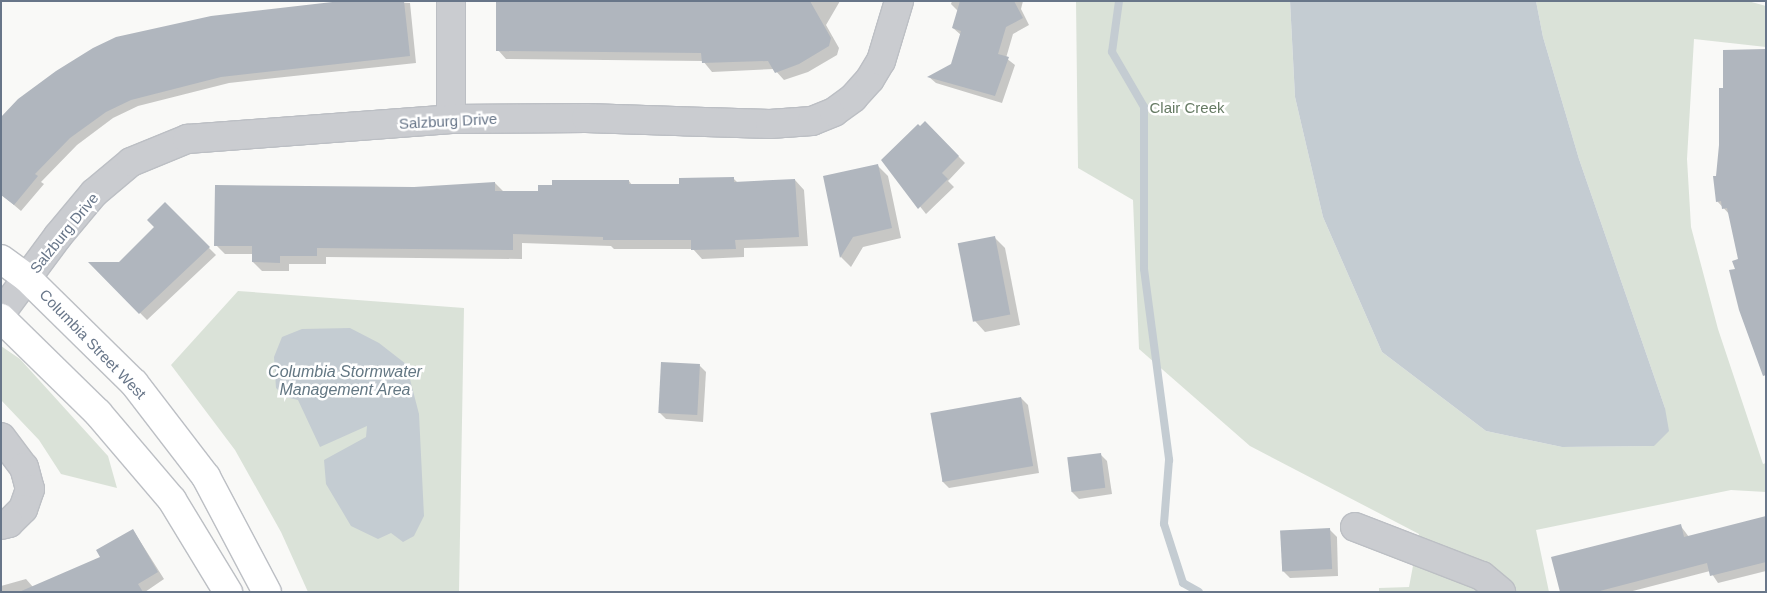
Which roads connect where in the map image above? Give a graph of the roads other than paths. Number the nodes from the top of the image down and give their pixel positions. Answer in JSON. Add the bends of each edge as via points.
{"nodes":[{"id":1,"x":451,"y":1,"type":"edge"},
{"id":2,"x":899,"y":1,"type":"edge"},
{"id":3,"x":451,"y":118,"type":"junction"},
{"id":4,"x":1,"y":259,"type":"edge"},
{"id":5,"x":27,"y":278,"type":"junction"},
{"id":6,"x":1,"y":313,"type":"edge"},
{"id":7,"x":1,"y":318,"type":"edge"},
{"id":8,"x":1,"y":437,"type":"edge"},
{"id":9,"x":1,"y":525,"type":"edge"},
{"id":10,"x":1355,"y":527,"type":"dead end"},
{"id":11,"x":228,"y":592,"type":"edge"},
{"id":12,"x":267,"y":592,"type":"edge"},
{"id":13,"x":1501,"y":592,"type":"edge"}],
"edges":[{"from":1,"to":3,"type":"street"},
{"from":2,"to":3,"type":"street","name":"Salzburg Drive","via":[[881,61],[870,80],[834,112],[812,121],[770,124],[586,118]]},
{"from":3,"to":5,"type":"street","name":"Salzburg Drive","via":[[187,140],[131,162],[94,193]]},
{"from":4,"to":5,"type":"main road","name":"Columbia Street West"},
{"from":5,"to":6,"type":"street","name":"Salzburg Drive"},
{"from":5,"to":12,"type":"main road","name":"Columbia Street West","via":[[134,383],[206,477]]},
{"from":7,"to":11,"type":"main road","via":[[98,413],[172,500]]},
{"from":8,"to":9,"type":"street","via":[[24,467],[30,489],[23,509],[9,523]]},
{"from":10,"to":13,"type":"street","via":[[1482,576]]}]}
